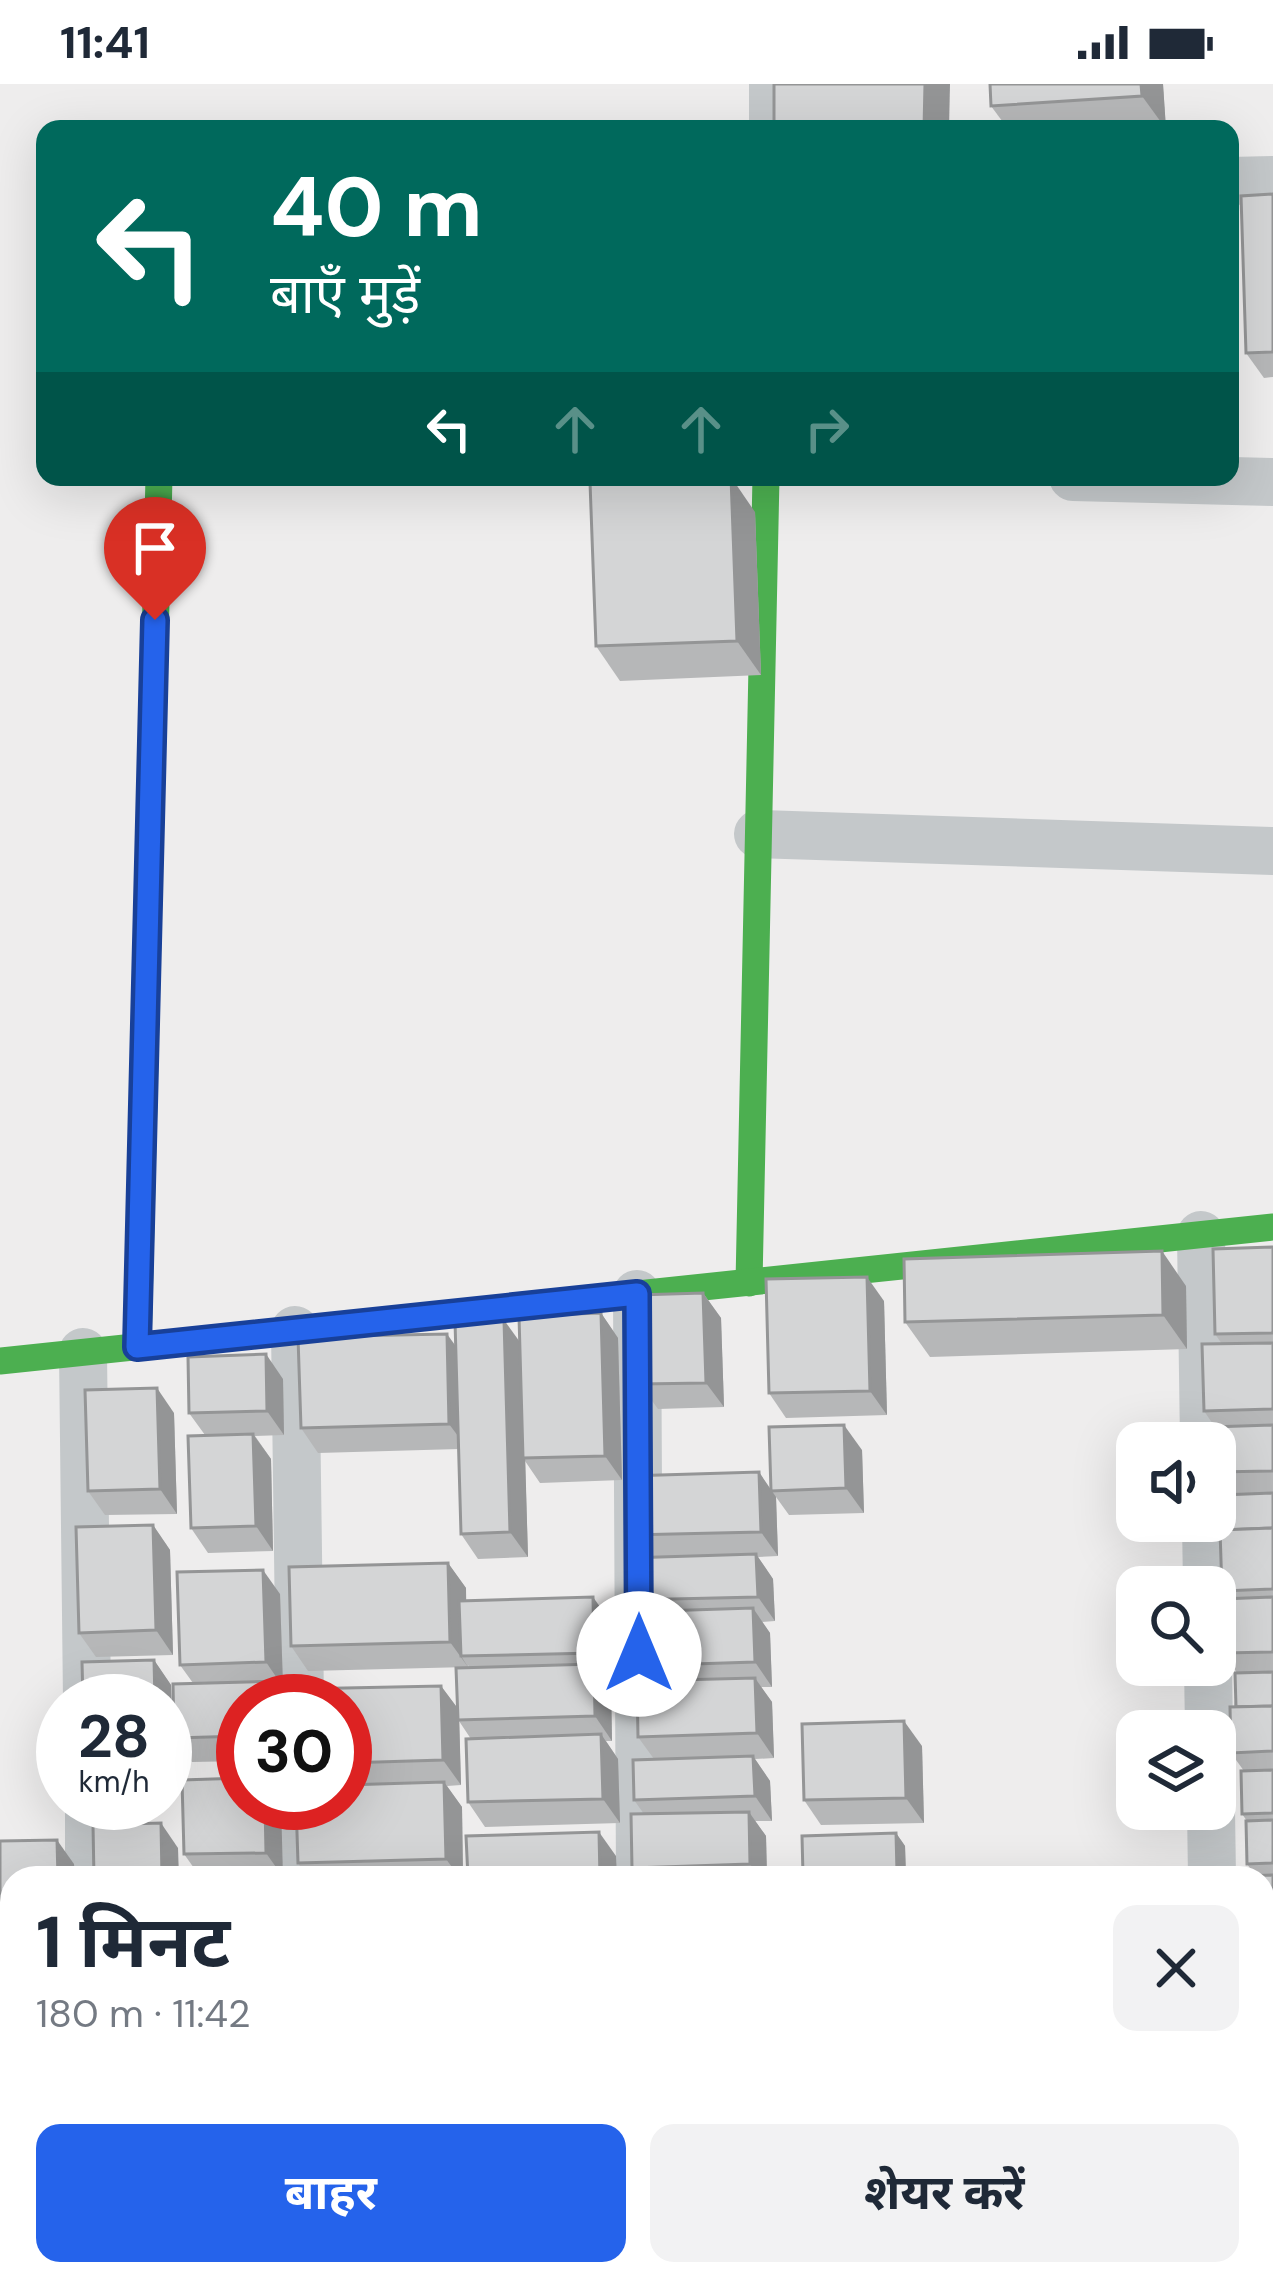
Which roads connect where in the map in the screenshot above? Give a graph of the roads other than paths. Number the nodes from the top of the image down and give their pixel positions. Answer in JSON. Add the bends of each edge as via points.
{"nodes":[{"id":1,"x":773,"y":84,"type":"edge"},
{"id":2,"x":773,"y":120,"type":"edge"},
{"id":3,"x":1273,"y":180,"type":"edge"},
{"id":4,"x":1239,"y":181,"type":"edge"},
{"id":5,"x":1239,"y":481,"type":"edge"},
{"id":6,"x":1273,"y":482,"type":"edge"},
{"id":7,"x":159,"y":486,"type":"edge"},
{"id":8,"x":766,"y":486,"type":"edge"},
{"id":9,"x":758,"y":834,"type":"junction"},
{"id":10,"x":1273,"y":851,"type":"edge"},
{"id":11,"x":1273,"y":1227,"type":"edge"},
{"id":12,"x":1201,"y":1235,"type":"junction"},
{"id":13,"x":749,"y":1283,"type":"junction"},
{"id":14,"x":637,"y":1294,"type":"junction"},
{"id":15,"x":295,"y":1330,"type":"junction"},
{"id":16,"x":137,"y":1347,"type":"junction"},
{"id":17,"x":83,"y":1352,"type":"junction"},
{"id":18,"x":0,"y":1360,"type":"edge"},
{"id":19,"x":1204,"y":1422,"type":"edge"},
{"id":20,"x":87,"y":1674,"type":"edge"},
{"id":21,"x":300,"y":1674,"type":"edge"},
{"id":22,"x":88,"y":1830,"type":"edge"},
{"id":23,"x":301,"y":1830,"type":"edge"},
{"id":24,"x":1211,"y":1830,"type":"edge"},
{"id":25,"x":89,"y":1866,"type":"edge"},
{"id":26,"x":302,"y":1866,"type":"edge"},
{"id":27,"x":640,"y":1866,"type":"edge"},
{"id":28,"x":1212,"y":1866,"type":"edge"}],
"edges":[{"from":1,"to":2,"type":"street"},
{"from":3,"to":4,"type":"street"},
{"from":5,"to":6,"type":"street"},
{"from":7,"to":16,"type":"street"},
{"from":8,"to":9,"type":"street"},
{"from":9,"to":10,"type":"street"},
{"from":9,"to":13,"type":"street"},
{"from":11,"to":12,"type":"street"},
{"from":12,"to":13,"type":"street"},
{"from":12,"to":19,"type":"street"},
{"from":13,"to":14,"type":"street"},
{"from":14,"to":15,"type":"street"},
{"from":14,"to":27,"type":"street"},
{"from":15,"to":16,"type":"street"},
{"from":15,"to":21,"type":"street"},
{"from":16,"to":17,"type":"street"},
{"from":17,"to":18,"type":"street"},
{"from":17,"to":20,"type":"street"},
{"from":22,"to":25,"type":"street"},
{"from":23,"to":26,"type":"street"},
{"from":24,"to":28,"type":"street"}]}
